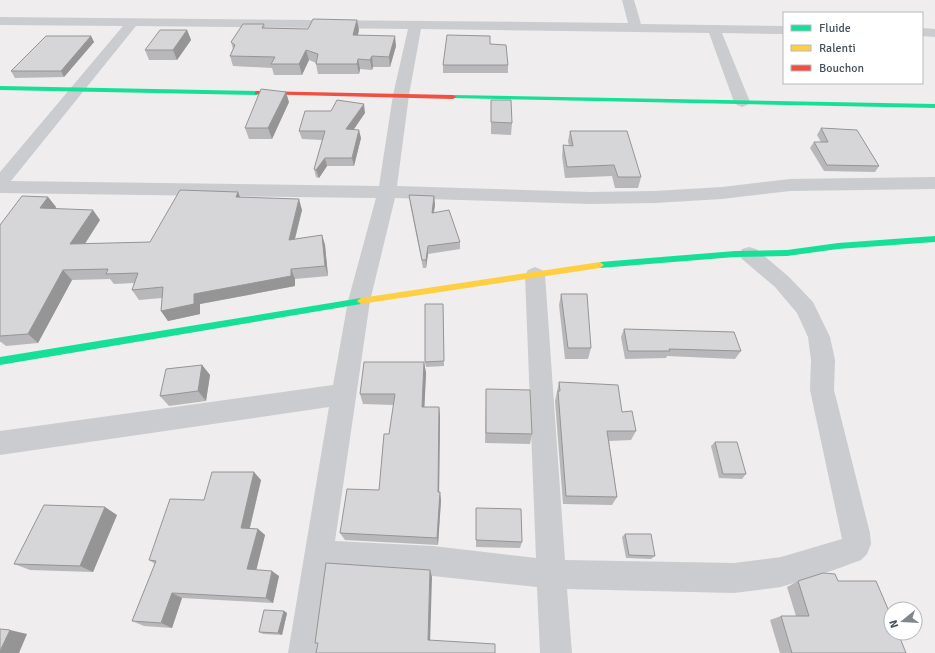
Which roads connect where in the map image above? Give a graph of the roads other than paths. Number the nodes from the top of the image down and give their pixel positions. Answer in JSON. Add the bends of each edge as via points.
{"nodes":[{"id":1,"x":628,"y":0,"type":"edge"},
{"id":2,"x":0,"y":20,"type":"edge"},
{"id":3,"x":132,"y":23,"type":"junction"},
{"id":4,"x":415,"y":25,"type":"junction"},
{"id":5,"x":636,"y":27,"type":"junction"},
{"id":6,"x":714,"y":28,"type":"junction"},
{"id":7,"x":783,"y":30,"type":"edge"},
{"id":8,"x":923,"y":32,"type":"edge"},
{"id":9,"x":935,"y":33,"type":"edge"},
{"id":10,"x":0,"y":88,"type":"edge"},
{"id":11,"x":77,"y":89,"type":"junction"},
{"id":12,"x":401,"y":95,"type":"junction"},
{"id":13,"x":742,"y":102,"type":"junction"},
{"id":14,"x":935,"y":106,"type":"edge"},
{"id":15,"x":0,"y":183,"type":"edge"},
{"id":16,"x":935,"y":183,"type":"edge"},
{"id":17,"x":0,"y":187,"type":"edge"},
{"id":18,"x":387,"y":192,"type":"junction"},
{"id":19,"x":935,"y":239,"type":"edge"},
{"id":20,"x":749,"y":254,"type":"junction"},
{"id":21,"x":535,"y":275,"type":"junction"},
{"id":22,"x":359,"y":301,"type":"junction"},
{"id":23,"x":0,"y":361,"type":"edge"},
{"id":24,"x":344,"y":394,"type":"junction"},
{"id":25,"x":0,"y":443,"type":"edge"},
{"id":26,"x":318,"y":554,"type":"junction"},
{"id":27,"x":551,"y":574,"type":"junction"},
{"id":28,"x":304,"y":653,"type":"edge"},
{"id":29,"x":556,"y":653,"type":"edge"}],
"edges":[{"from":1,"to":5,"type":"street"},
{"from":2,"to":3,"type":"street"},
{"from":3,"to":4,"type":"street"},
{"from":3,"to":11,"type":"street"},
{"from":4,"to":5,"type":"street"},
{"from":4,"to":12,"type":"street"},
{"from":5,"to":6,"type":"street"},
{"from":6,"to":7,"type":"street"},
{"from":6,"to":13,"type":"street"},
{"from":8,"to":9,"type":"street"},
{"from":10,"to":11,"type":"street"},
{"from":11,"to":12,"type":"street"},
{"from":11,"to":15,"type":"street"},
{"from":12,"to":13,"type":"street"},
{"from":12,"to":18,"type":"street"},
{"from":13,"to":14,"type":"street"},
{"from":16,"to":18,"type":"street","via":[[790,185],[722,193],[605,198]]},
{"from":17,"to":18,"type":"street"},
{"from":18,"to":22,"type":"street"},
{"from":19,"to":20,"type":"street","via":[[838,246],[787,253]]},
{"from":20,"to":21,"type":"street","via":[[638,260]]},
{"from":20,"to":27,"type":"street","via":[[782,282],[805,308],[819,337],[823,360],[822,390],[857,544],[851,550],[789,570],[734,578]]},
{"from":21,"to":22,"type":"street"},
{"from":21,"to":27,"type":"street"},
{"from":22,"to":23,"type":"street"},
{"from":22,"to":24,"type":"street"},
{"from":24,"to":25,"type":"street"},
{"from":24,"to":26,"type":"street"},
{"from":26,"to":27,"type":"street","via":[[433,561]]},
{"from":26,"to":28,"type":"street"},
{"from":27,"to":29,"type":"street"}]}
